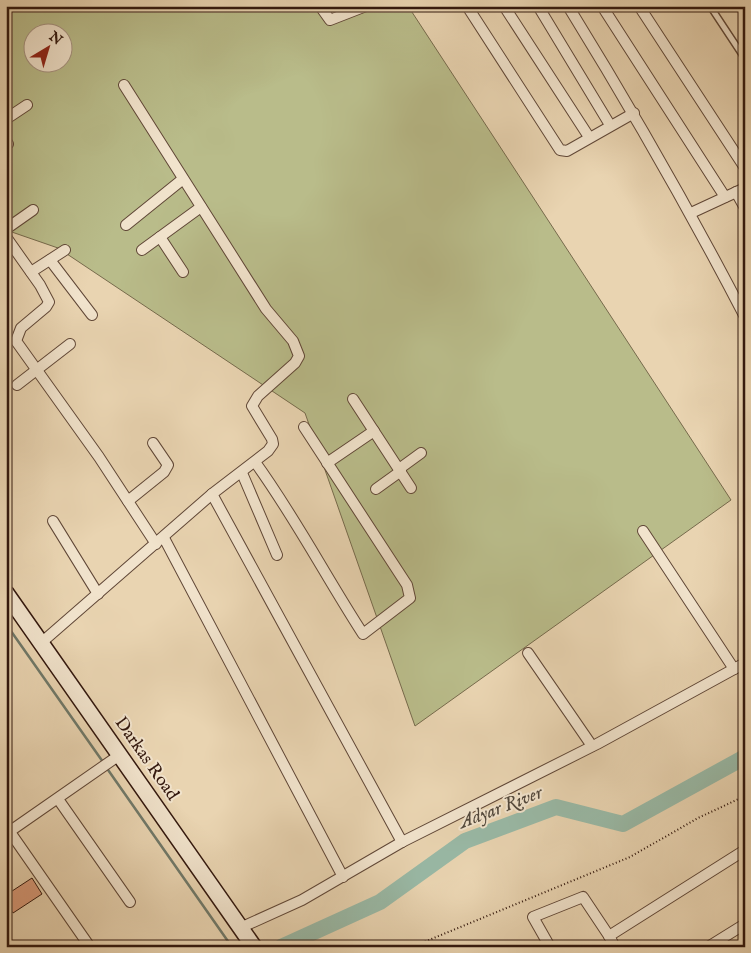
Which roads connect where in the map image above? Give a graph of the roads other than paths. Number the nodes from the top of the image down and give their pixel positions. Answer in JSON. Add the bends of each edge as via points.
{"nodes":[{"id":1,"x":320,"y":6,"type":"edge"},
{"id":2,"x":366,"y":6,"type":"edge"},
{"id":3,"x":467,"y":6,"type":"edge"},
{"id":4,"x":504,"y":6,"type":"edge"},
{"id":5,"x":538,"y":6,"type":"edge"},
{"id":6,"x":568,"y":6,"type":"edge"},
{"id":7,"x":602,"y":6,"type":"edge"},
{"id":8,"x":639,"y":6,"type":"edge"},
{"id":9,"x":710,"y":6,"type":"edge"},
{"id":10,"x":745,"y":59,"type":"edge"},
{"id":11,"x":124,"y":84,"type":"dead end"},
{"id":12,"x":27,"y":105,"type":"dead end"},
{"id":13,"x":634,"y":113,"type":"junction"},
{"id":14,"x":6,"y":119,"type":"edge"},
{"id":15,"x":610,"y":125,"type":"junction"},
{"id":16,"x":589,"y":137,"type":"junction"},
{"id":17,"x":745,"y":168,"type":"edge"},
{"id":18,"x":184,"y":179,"type":"junction"},
{"id":19,"x":740,"y":190,"type":"edge"},
{"id":20,"x":725,"y":197,"type":"junction"},
{"id":21,"x":201,"y":207,"type":"junction"},
{"id":22,"x":745,"y":208,"type":"edge"},
{"id":23,"x":33,"y":210,"type":"dead end"},
{"id":24,"x":691,"y":213,"type":"junction"},
{"id":25,"x":126,"y":224,"type":"dead end"},
{"id":26,"x":6,"y":229,"type":"edge"},
{"id":27,"x":6,"y":237,"type":"edge"},
{"id":28,"x":160,"y":237,"type":"junction"},
{"id":29,"x":65,"y":250,"type":"dead end"},
{"id":30,"x":142,"y":250,"type":"dead end"},
{"id":31,"x":50,"y":260,"type":"junction"},
{"id":32,"x":31,"y":272,"type":"junction"},
{"id":33,"x":183,"y":272,"type":"dead end"},
{"id":34,"x":92,"y":315,"type":"dead end"},
{"id":35,"x":745,"y":317,"type":"edge"},
{"id":36,"x":70,"y":344,"type":"dead end"},
{"id":37,"x":38,"y":370,"type":"junction"},
{"id":38,"x":17,"y":386,"type":"dead end"},
{"id":39,"x":353,"y":399,"type":"dead end"},
{"id":40,"x":304,"y":428,"type":"dead end"},
{"id":41,"x":374,"y":430,"type":"junction"},
{"id":42,"x":153,"y":443,"type":"dead end"},
{"id":43,"x":421,"y":453,"type":"dead end"},
{"id":44,"x":255,"y":462,"type":"junction"},
{"id":45,"x":327,"y":463,"type":"junction"},
{"id":46,"x":400,"y":470,"type":"junction"},
{"id":47,"x":242,"y":473,"type":"junction"},
{"id":48,"x":411,"y":488,"type":"dead end"},
{"id":49,"x":376,"y":489,"type":"dead end"},
{"id":50,"x":212,"y":494,"type":"junction"},
{"id":51,"x":128,"y":501,"type":"junction"},
{"id":52,"x":53,"y":521,"type":"dead end"},
{"id":53,"x":643,"y":531,"type":"dead end"},
{"id":54,"x":160,"y":541,"type":"junction"},
{"id":55,"x":276,"y":555,"type":"dead end"},
{"id":56,"x":6,"y":593,"type":"edge"},
{"id":57,"x":98,"y":594,"type":"junction"},
{"id":58,"x":41,"y":643,"type":"junction"},
{"id":59,"x":528,"y":653,"type":"dead end"},
{"id":60,"x":745,"y":663,"type":"edge"},
{"id":61,"x":734,"y":669,"type":"junction"},
{"id":62,"x":592,"y":746,"type":"junction"},
{"id":63,"x":111,"y":761,"type":"junction"},
{"id":64,"x":58,"y":799,"type":"junction"},
{"id":65,"x":8,"y":833,"type":"edge"},
{"id":66,"x":402,"y":842,"type":"junction"},
{"id":67,"x":745,"y":850,"type":"edge"},
{"id":68,"x":342,"y":877,"type":"junction"},
{"id":69,"x":130,"y":902,"type":"dead end"},
{"id":70,"x":745,"y":924,"type":"edge"},
{"id":71,"x":608,"y":936,"type":"junction"},
{"id":72,"x":248,"y":938,"type":"edge"},
{"id":73,"x":90,"y":947,"type":"edge"},
{"id":74,"x":550,"y":947,"type":"edge"},
{"id":75,"x":615,"y":947,"type":"edge"},
{"id":76,"x":708,"y":947,"type":"edge"}],
"edges":[{"from":1,"to":2,"type":"street","via":[[330,20]]},
{"from":3,"to":16,"type":"street","via":[[560,150],[567,151]]},
{"from":4,"to":16,"type":"street"},
{"from":5,"to":15,"type":"street"},
{"from":6,"to":13,"type":"street"},
{"from":7,"to":20,"type":"street"},
{"from":8,"to":17,"type":"street"},
{"from":9,"to":10,"type":"lane"},
{"from":11,"to":18,"type":"street"},
{"from":12,"to":14,"type":"street"},
{"from":13,"to":15,"type":"street"},
{"from":13,"to":24,"type":"street"},
{"from":15,"to":16,"type":"street"},
{"from":18,"to":21,"type":"street"},
{"from":18,"to":25,"type":"street"},
{"from":19,"to":20,"type":"street"},
{"from":19,"to":22,"type":"street"},
{"from":20,"to":24,"type":"street"},
{"from":21,"to":28,"type":"street"},
{"from":21,"to":44,"type":"street","via":[[266,309],[298,349],[295,363],[258,396],[252,406],[273,444]]},
{"from":23,"to":26,"type":"street"},
{"from":24,"to":35,"type":"street"},
{"from":27,"to":32,"type":"street"},
{"from":28,"to":30,"type":"street"},
{"from":28,"to":33,"type":"street"},
{"from":29,"to":31,"type":"street"},
{"from":31,"to":32,"type":"street"},
{"from":31,"to":34,"type":"street"},
{"from":32,"to":37,"type":"street","via":[[48,302],[21,328],[16,341]]},
{"from":36,"to":37,"type":"street"},
{"from":37,"to":38,"type":"street"},
{"from":37,"to":51,"type":"street"},
{"from":39,"to":41,"type":"street"},
{"from":40,"to":45,"type":"street"},
{"from":41,"to":45,"type":"street"},
{"from":41,"to":46,"type":"street"},
{"from":42,"to":51,"type":"street","via":[[168,465],[164,472]]},
{"from":43,"to":46,"type":"street"},
{"from":44,"to":45,"type":"street","via":[[285,504],[326,578],[363,634],[410,598],[410,594]]},
{"from":44,"to":47,"type":"street"},
{"from":46,"to":48,"type":"street"},
{"from":46,"to":49,"type":"street"},
{"from":47,"to":50,"type":"street"},
{"from":47,"to":55,"type":"street"},
{"from":50,"to":54,"type":"street"},
{"from":50,"to":66,"type":"street"},
{"from":51,"to":54,"type":"street"},
{"from":52,"to":57,"type":"street"},
{"from":53,"to":61,"type":"street"},
{"from":54,"to":57,"type":"street"},
{"from":54,"to":68,"type":"street"},
{"from":56,"to":58,"type":"main road","name":"Darkas Road"},
{"from":57,"to":58,"type":"street"},
{"from":58,"to":63,"type":"main road","name":"Darkas Road"},
{"from":59,"to":62,"type":"street"},
{"from":60,"to":61,"type":"street"},
{"from":61,"to":62,"type":"street"},
{"from":62,"to":66,"type":"street"},
{"from":63,"to":64,"type":"street"},
{"from":63,"to":72,"type":"main road","name":"Darkas Road"},
{"from":64,"to":65,"type":"street"},
{"from":64,"to":69,"type":"street"},
{"from":65,"to":73,"type":"street"},
{"from":66,"to":68,"type":"street"},
{"from":67,"to":71,"type":"street"},
{"from":68,"to":72,"type":"street"},
{"from":70,"to":76,"type":"street"},
{"from":71,"to":74,"type":"street","via":[[583,897],[533,917]]},
{"from":71,"to":75,"type":"street"}]}
